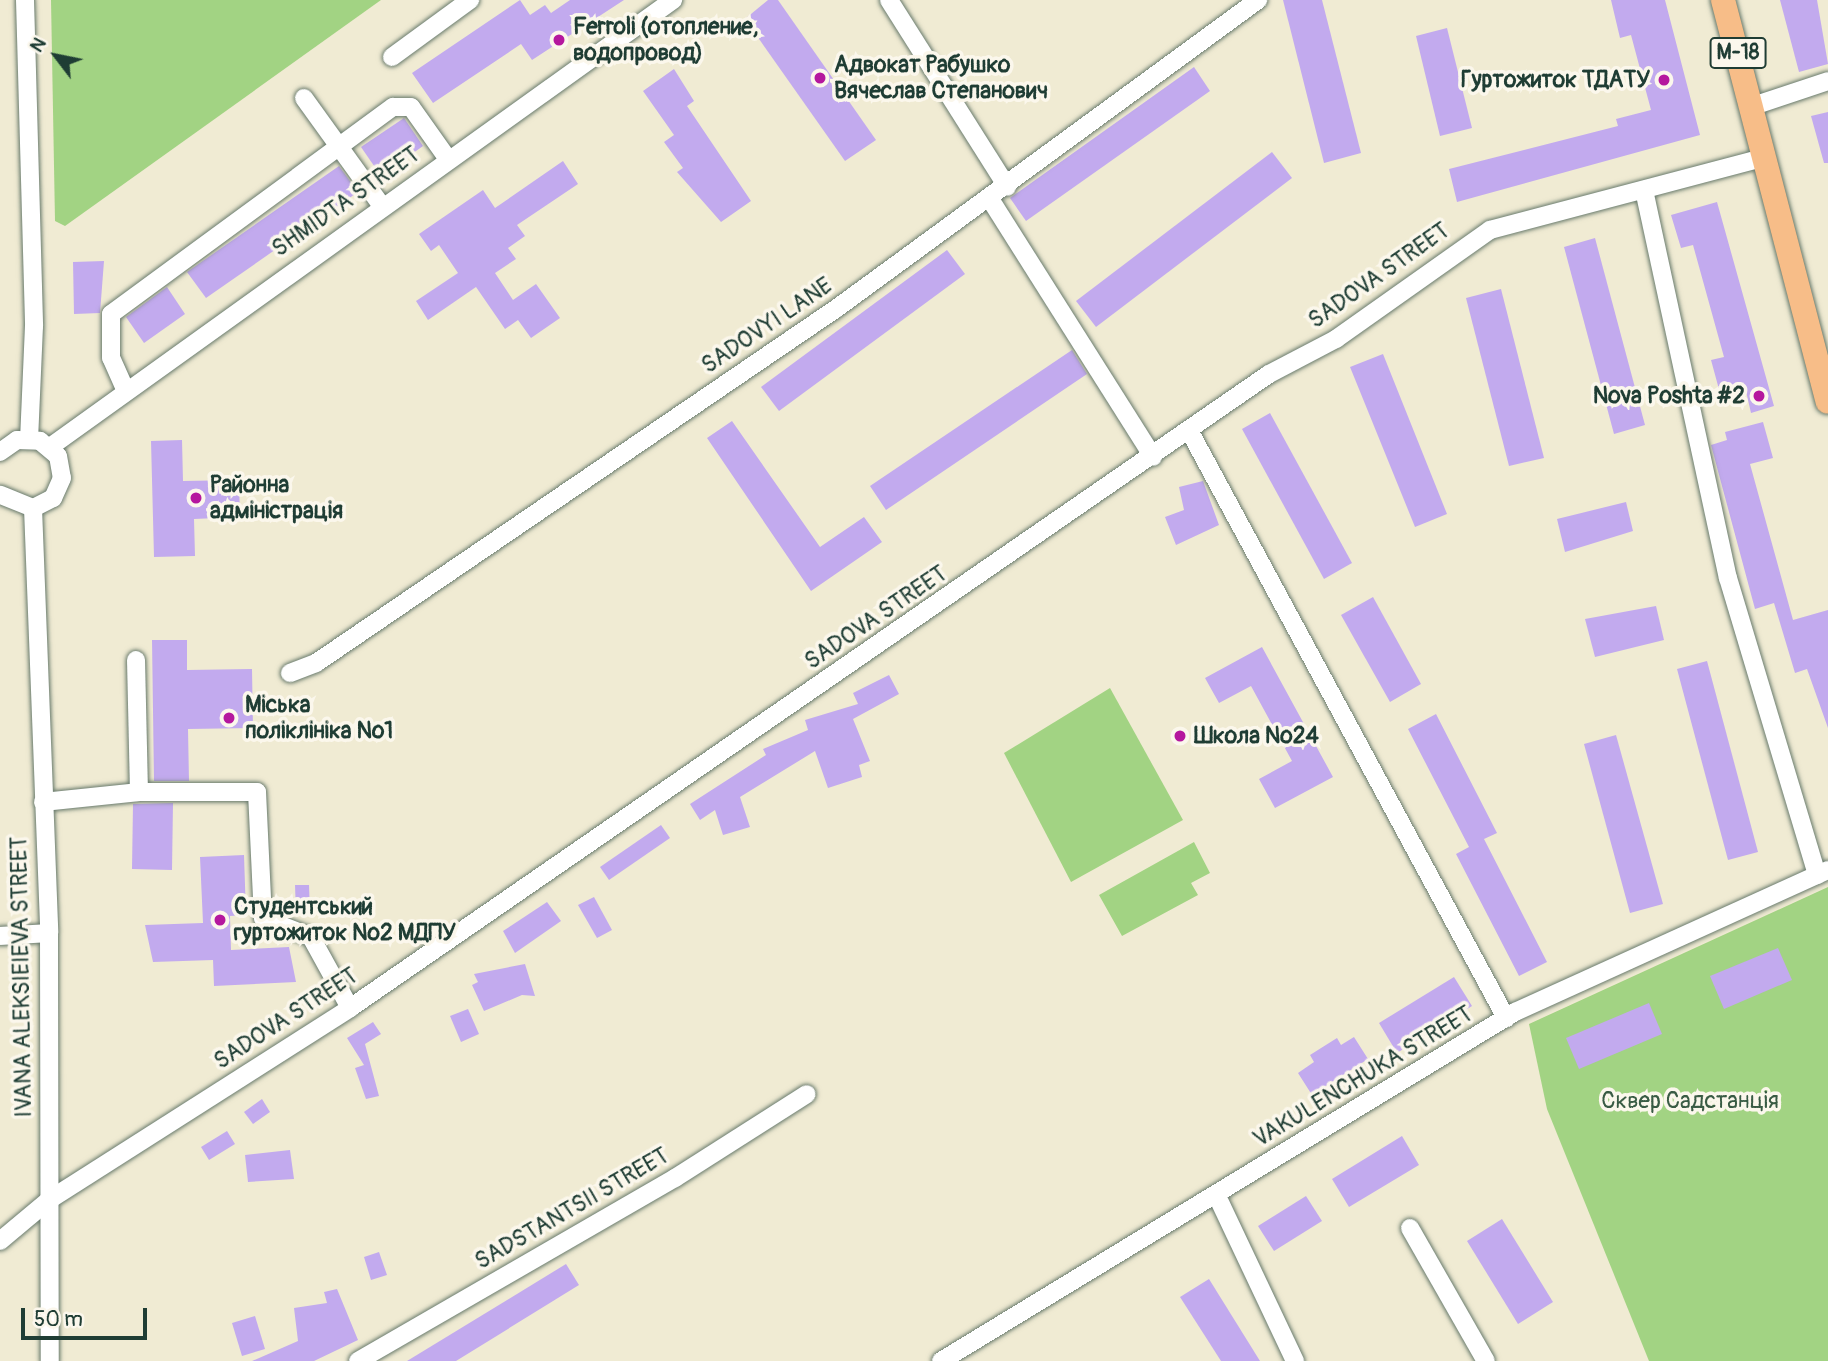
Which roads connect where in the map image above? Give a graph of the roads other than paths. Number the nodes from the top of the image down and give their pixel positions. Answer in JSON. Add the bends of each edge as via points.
{"nodes":[{"id":1,"x":25,"y":0,"type":"edge"},
{"id":2,"x":470,"y":0,"type":"edge"},
{"id":3,"x":673,"y":0,"type":"edge"},
{"id":4,"x":889,"y":0,"type":"edge"},
{"id":5,"x":1258,"y":0,"type":"edge"},
{"id":6,"x":1723,"y":0,"type":"edge"},
{"id":7,"x":392,"y":57,"type":"dead end"},
{"id":8,"x":1828,"y":80,"type":"edge"},
{"id":9,"x":304,"y":99,"type":"dead end"},
{"id":10,"x":1752,"y":106,"type":"junction"},
{"id":11,"x":339,"y":147,"type":"junction"},
{"id":12,"x":1766,"y":157,"type":"junction"},
{"id":13,"x":448,"y":159,"type":"junction"},
{"id":14,"x":1007,"y":187,"type":"junction"},
{"id":15,"x":1644,"y":190,"type":"junction"},
{"id":16,"x":990,"y":199,"type":"junction"},
{"id":17,"x":382,"y":206,"type":"junction"},
{"id":18,"x":125,"y":389,"type":"junction"},
{"id":19,"x":1828,"y":402,"type":"edge"},
{"id":20,"x":1190,"y":432,"type":"junction"},
{"id":21,"x":29,"y":439,"type":"junction"},
{"id":22,"x":50,"y":447,"type":"junction"},
{"id":23,"x":0,"y":452,"type":"edge"},
{"id":24,"x":1153,"y":457,"type":"junction"},
{"id":25,"x":4,"y":504,"type":"edge"},
{"id":26,"x":33,"y":508,"type":"junction"},
{"id":27,"x":136,"y":660,"type":"dead end"},
{"id":28,"x":290,"y":673,"type":"dead end"},
{"id":29,"x":139,"y":792,"type":"junction"},
{"id":30,"x":43,"y":802,"type":"junction"},
{"id":31,"x":1822,"y":873,"type":"edge"},
{"id":32,"x":49,"y":933,"type":"junction"},
{"id":33,"x":0,"y":936,"type":"edge"},
{"id":34,"x":350,"y":1008,"type":"junction"},
{"id":35,"x":1506,"y":1018,"type":"junction"},
{"id":36,"x":807,"y":1094,"type":"dead end"},
{"id":37,"x":1217,"y":1196,"type":"junction"},
{"id":38,"x":49,"y":1200,"type":"junction"},
{"id":39,"x":1410,"y":1228,"type":"dead end"},
{"id":40,"x":0,"y":1241,"type":"edge"},
{"id":41,"x":50,"y":1361,"type":"edge"},
{"id":42,"x":358,"y":1361,"type":"edge"},
{"id":43,"x":941,"y":1361,"type":"edge"},
{"id":44,"x":1295,"y":1361,"type":"edge"},
{"id":45,"x":1486,"y":1361,"type":"edge"}],
"edges":[{"from":1,"to":21,"type":"street","via":[[34,326]]},
{"from":2,"to":7,"type":"street"},
{"from":3,"to":13,"type":"street","name":"SHMIDTA STREET"},
{"from":4,"to":14,"type":"street"},
{"from":5,"to":14,"type":"street","name":"SADOVYI LANE"},
{"from":6,"to":10,"type":"highway","number":"М-18"},
{"from":8,"to":10,"type":"street"},
{"from":9,"to":11,"type":"street"},
{"from":10,"to":12,"type":"highway","number":"М-18"},
{"from":11,"to":13,"type":"street","via":[[403,102]]},
{"from":11,"to":17,"type":"street"},
{"from":11,"to":18,"type":"street","via":[[111,314],[111,358]]},
{"from":12,"to":15,"type":"street","name":"SADOVA STREET"},
{"from":12,"to":19,"type":"highway","number":"М-18"},
{"from":13,"to":17,"type":"street","name":"SHMIDTA STREET"},
{"from":14,"to":16,"type":"street","name":"SADOVYI LANE"},
{"from":15,"to":20,"type":"street","name":"SADOVA STREET","via":[[1490,230]]},
{"from":15,"to":31,"type":"street","via":[[1728,578]]},
{"from":16,"to":24,"type":"street"},
{"from":16,"to":28,"type":"street","name":"SADOVYI LANE","via":[[316,663]]},
{"from":17,"to":18,"type":"street","name":"SHMIDTA STREET"},
{"from":18,"to":22,"type":"street","name":"SHMIDTA STREET"},
{"from":20,"to":24,"type":"street","name":"SADOVA STREET"},
{"from":20,"to":35,"type":"street"},
{"from":21,"to":22,"type":"street"},
{"from":21,"to":23,"type":"street"},
{"from":22,"to":26,"type":"street","via":[[62,478],[52,498]]},
{"from":24,"to":34,"type":"street","name":"SADOVA STREET"},
{"from":25,"to":26,"type":"street"},
{"from":26,"to":30,"type":"street","name":"IVANA ALEKSIEIEVA STREET"},
{"from":27,"to":29,"type":"street"},
{"from":29,"to":30,"type":"street"},
{"from":29,"to":34,"type":"street","via":[[257,792],[263,918],[311,937]]},
{"from":30,"to":32,"type":"street","name":"IVANA ALEKSIEIEVA STREET"},
{"from":31,"to":35,"type":"street","name":"VAKULENCHUKA STREET"},
{"from":32,"to":33,"type":"street"},
{"from":32,"to":38,"type":"street","name":"IVANA ALEKSIEIEVA STREET"},
{"from":34,"to":38,"type":"street","name":"SADOVA STREET"},
{"from":35,"to":37,"type":"street","name":"VAKULENCHUKA STREET"},
{"from":36,"to":42,"type":"street","name":"SADSTANTSII STREET","via":[[675,1178]]},
{"from":37,"to":43,"type":"street","name":"VAKULENCHUKA STREET"},
{"from":37,"to":44,"type":"street"},
{"from":38,"to":40,"type":"street","name":"SADOVA STREET"},
{"from":38,"to":41,"type":"street","name":"IVANA ALEKSIEIEVA STREET"},
{"from":39,"to":45,"type":"street"}]}
